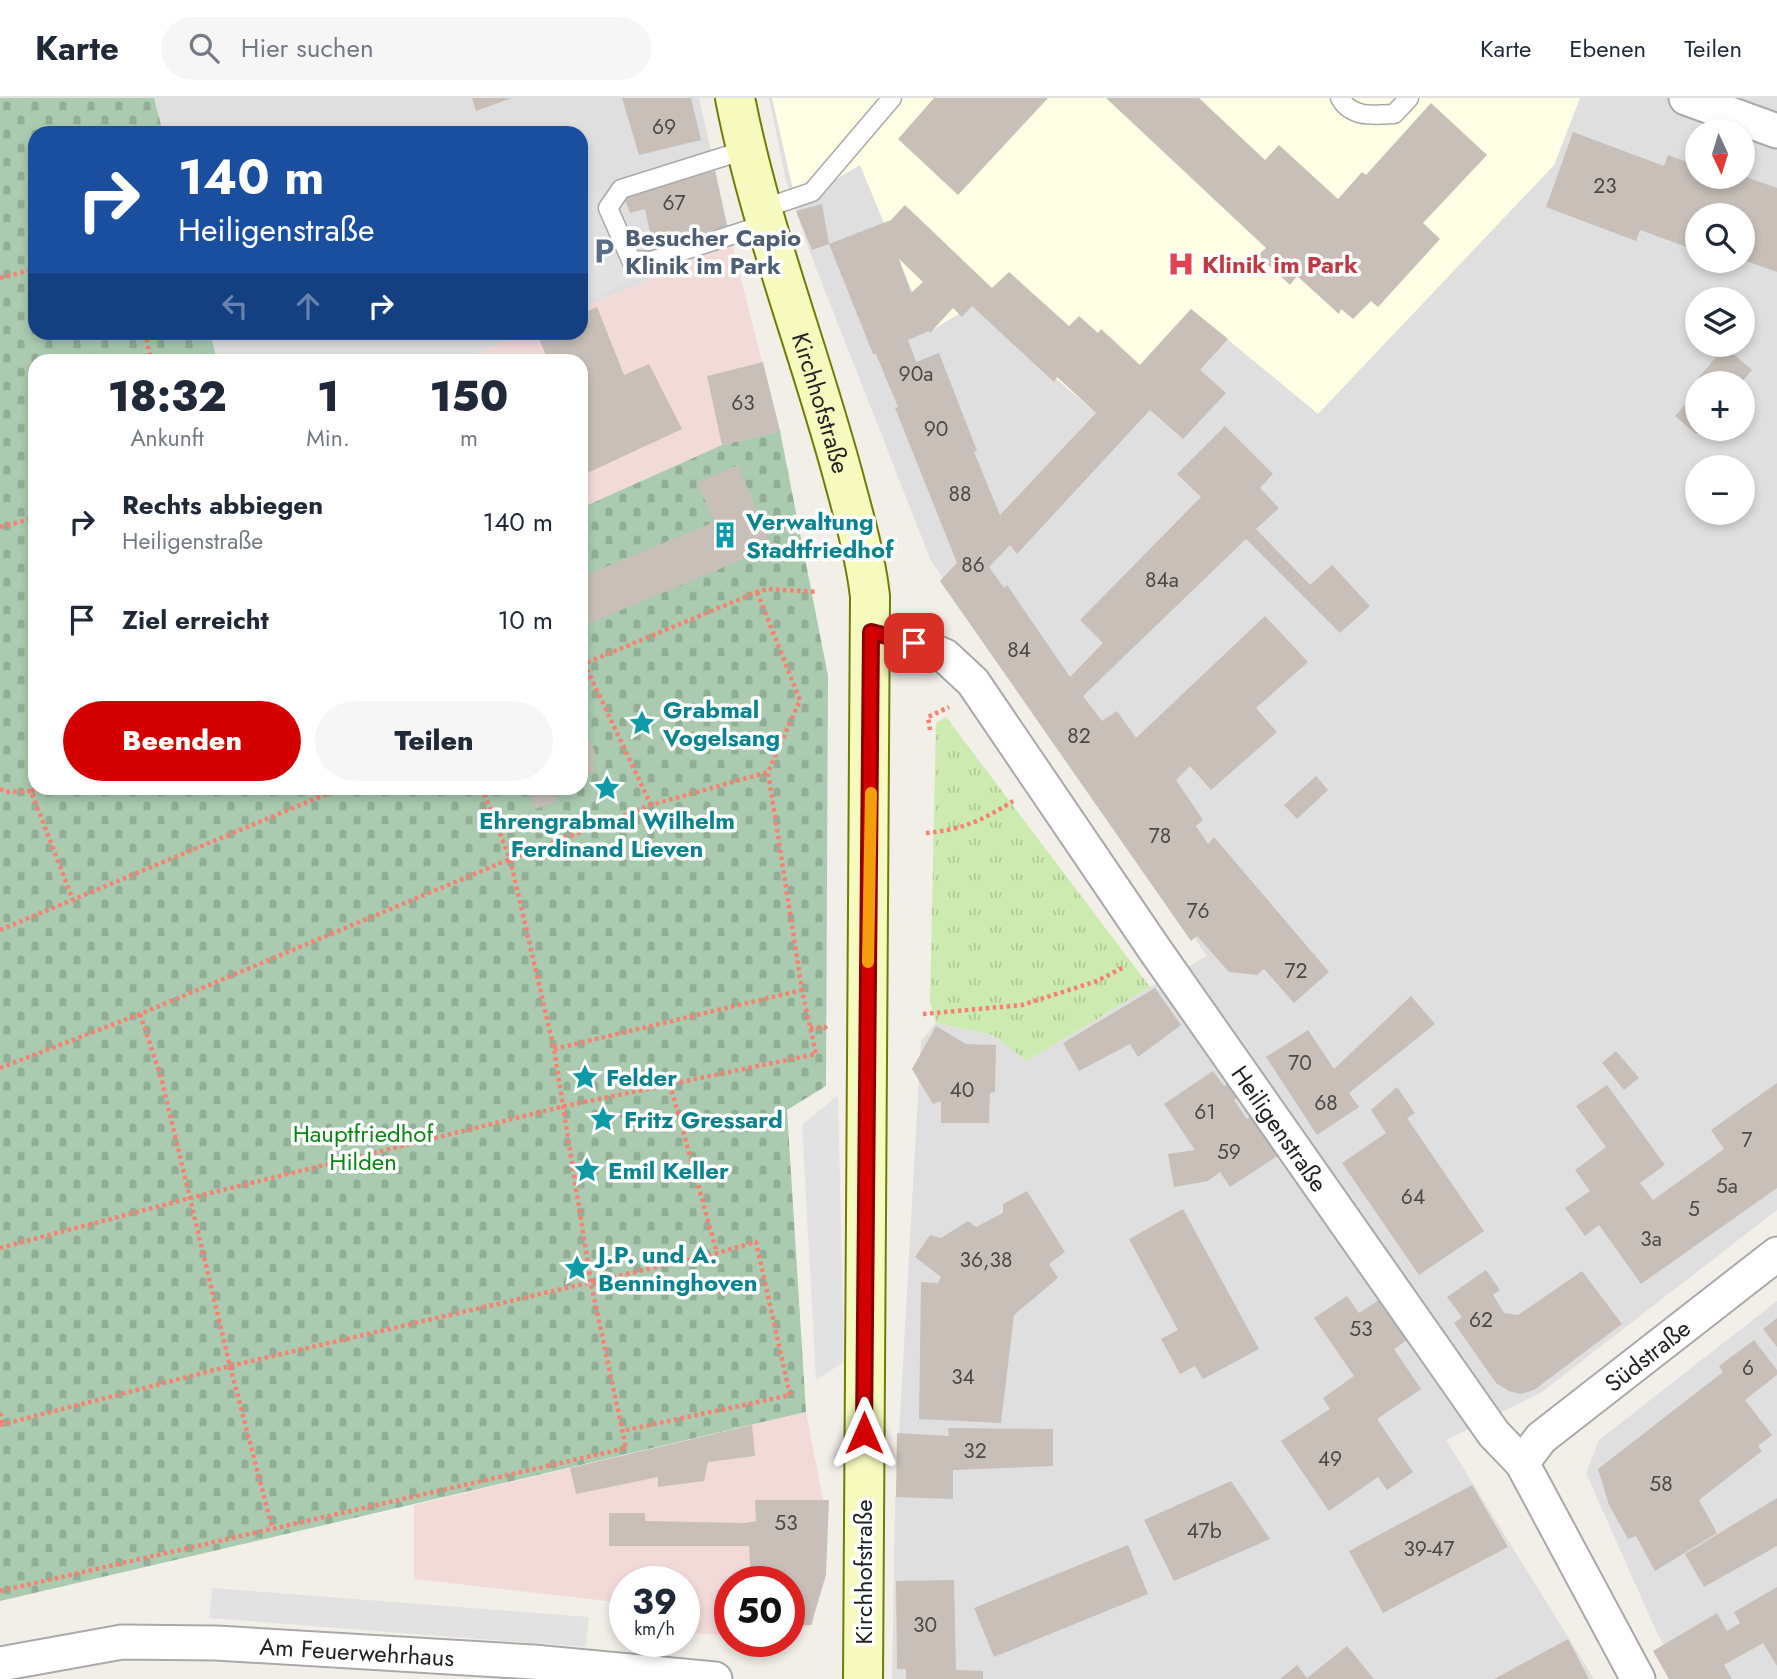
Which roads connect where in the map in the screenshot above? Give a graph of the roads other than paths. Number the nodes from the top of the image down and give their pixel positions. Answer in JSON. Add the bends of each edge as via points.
{"nodes":[{"id":1,"x":735,"y":98,"type":"edge"},
{"id":2,"x":892,"y":98,"type":"edge"},
{"id":3,"x":1339,"y":98,"type":"edge"},
{"id":4,"x":1409,"y":98,"type":"edge"},
{"id":5,"x":1686,"y":98,"type":"edge"},
{"id":6,"x":1777,"y":131,"type":"edge"},
{"id":7,"x":746,"y":150,"type":"junction"},
{"id":8,"x":764,"y":216,"type":"junction"},
{"id":9,"x":871,"y":632,"type":"junction"},
{"id":10,"x":1777,"y":1254,"type":"edge"},
{"id":11,"x":1522,"y":1463,"type":"junction"},
{"id":12,"x":0,"y":1664,"type":"edge"},
{"id":13,"x":533,"y":1671,"type":"edge"},
{"id":14,"x":716,"y":1679,"type":"edge"},
{"id":15,"x":863,"y":1679,"type":"edge"},
{"id":16,"x":1638,"y":1679,"type":"edge"}],
"edges":[{"from":1,"to":7,"type":"main road","name":"Kirchhofstraße"},
{"from":2,"to":8,"type":"lane","via":[[812,192]]},
{"from":3,"to":4,"type":"lane","via":[[1345,107],[1367,116],[1394,114]]},
{"from":5,"to":6,"type":"street"},
{"from":7,"to":8,"type":"main road","name":"Kirchhofstraße"},
{"from":7,"to":8,"type":"lane","via":[[621,189],[608,208],[631,260],[650,261]]},
{"from":8,"to":9,"type":"main road","name":"Kirchhofstraße","via":[[865,559]]},
{"from":9,"to":11,"type":"street","name":"Heiligenstraße","via":[[944,656],[973,682],[1494,1434]]},
{"from":9,"to":15,"type":"main road","name":"Kirchhofstraße"},
{"from":10,"to":11,"type":"street","name":"Südstraße","via":[[1541,1438]]},
{"from":11,"to":16,"type":"street","name":"Heiligenstraße"},
{"from":12,"to":13,"type":"street","name":"Am Feuerwehrhaus","via":[[122,1642],[216,1643]]},
{"from":13,"to":14,"type":"street","name":"Am Feuerwehrhaus"}]}
